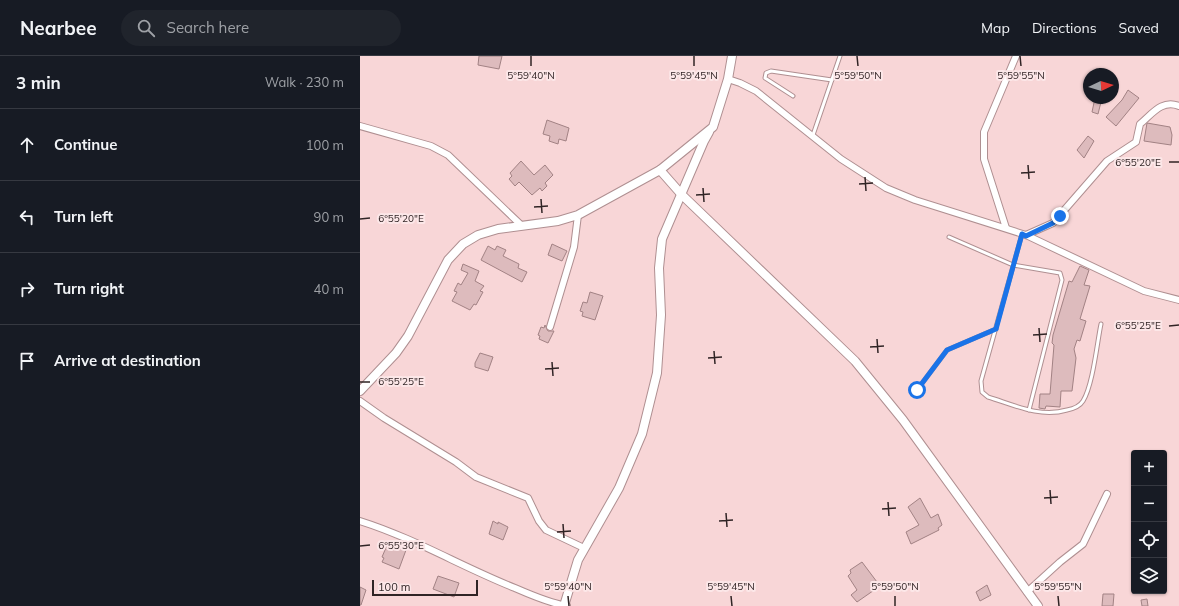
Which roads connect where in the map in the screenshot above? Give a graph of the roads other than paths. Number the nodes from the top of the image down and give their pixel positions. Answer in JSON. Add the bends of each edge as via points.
{"nodes":[{"id":1,"x":732,"y":56,"type":"edge"},
{"id":2,"x":840,"y":56,"type":"edge"},
{"id":3,"x":1016,"y":56,"type":"edge"},
{"id":4,"x":728,"y":79,"type":"junction"},
{"id":5,"x":832,"y":80,"type":"junction"},
{"id":6,"x":793,"y":96,"type":"dead end"},
{"id":7,"x":1179,"y":106,"type":"edge"},
{"id":8,"x":360,"y":126,"type":"edge"},
{"id":9,"x":713,"y":127,"type":"junction"},
{"id":10,"x":812,"y":137,"type":"junction"},
{"id":11,"x":660,"y":170,"type":"junction"},
{"id":12,"x":682,"y":195,"type":"junction"},
{"id":13,"x":578,"y":215,"type":"junction"},
{"id":14,"x":521,"y":225,"type":"junction"},
{"id":15,"x":1006,"y":228,"type":"junction"},
{"id":16,"x":1024,"y":235,"type":"junction"},
{"id":17,"x":948,"y":237,"type":"dead end"},
{"id":18,"x":1013,"y":265,"type":"junction"},
{"id":19,"x":1179,"y":300,"type":"edge"},
{"id":20,"x":1100,"y":324,"type":"dead end"},
{"id":21,"x":550,"y":327,"type":"dead end"},
{"id":22,"x":996,"y":329,"type":"junction"},
{"id":23,"x":917,"y":390,"type":"dead end"},
{"id":24,"x":360,"y":391,"type":"edge"},
{"id":25,"x":360,"y":401,"type":"edge"},
{"id":26,"x":1030,"y":410,"type":"junction"},
{"id":27,"x":1107,"y":494,"type":"dead end"},
{"id":28,"x":360,"y":521,"type":"edge"},
{"id":29,"x":584,"y":548,"type":"junction"},
{"id":30,"x":1027,"y":592,"type":"junction"},
{"id":31,"x":565,"y":606,"type":"edge"},
{"id":32,"x":1038,"y":606,"type":"edge"}],
"edges":[{"from":1,"to":4,"type":"street"},
{"from":2,"to":5,"type":"lane"},
{"from":3,"to":15,"type":"street","via":[[984,132],[984,159]]},
{"from":4,"to":9,"type":"street"},
{"from":4,"to":10,"type":"street","via":[[756,91]]},
{"from":5,"to":6,"type":"lane","via":[[771,71],[766,73],[765,78]]},
{"from":5,"to":10,"type":"lane"},
{"from":7,"to":16,"type":"street","via":[[1163,104],[1140,124],[1136,142],[1108,162],[1053,223]]},
{"from":8,"to":14,"type":"street","via":[[431,146],[448,155]]},
{"from":9,"to":11,"type":"street"},
{"from":9,"to":12,"type":"street","via":[[704,141]]},
{"from":10,"to":15,"type":"street","via":[[862,174],[886,188],[952,213]]},
{"from":11,"to":12,"type":"street"},
{"from":11,"to":13,"type":"street"},
{"from":12,"to":29,"type":"street","via":[[660,249],[660,335],[652,397],[642,434],[619,488]]},
{"from":12,"to":30,"type":"street","via":[[855,361],[903,420]]},
{"from":13,"to":14,"type":"street","via":[[558,221]]},
{"from":13,"to":21,"type":"street","via":[[574,247]]},
{"from":14,"to":24,"type":"street","via":[[478,235],[463,244],[448,260],[408,336],[396,353]]},
{"from":15,"to":16,"type":"street"},
{"from":16,"to":18,"type":"lane"},
{"from":16,"to":19,"type":"street","via":[[1144,291]]},
{"from":17,"to":18,"type":"lane"},
{"from":18,"to":22,"type":"lane"},
{"from":18,"to":26,"type":"lane","via":[[1060,273],[1062,280]]},
{"from":20,"to":26,"type":"lane","via":[[1088,386],[1082,402],[1073,409],[1054,414],[1041,414]]},
{"from":22,"to":23,"type":"lane","via":[[947,350]]},
{"from":22,"to":26,"type":"lane","via":[[981,381],[982,392],[988,397]]},
{"from":25,"to":29,"type":"street","via":[[456,462],[476,478],[528,498],[546,530]]},
{"from":27,"to":30,"type":"street","via":[[1083,544]]},
{"from":28,"to":31,"type":"street","via":[[390,530],[480,574]]},
{"from":29,"to":31,"type":"street","via":[[573,574]]},
{"from":30,"to":32,"type":"street"}]}
